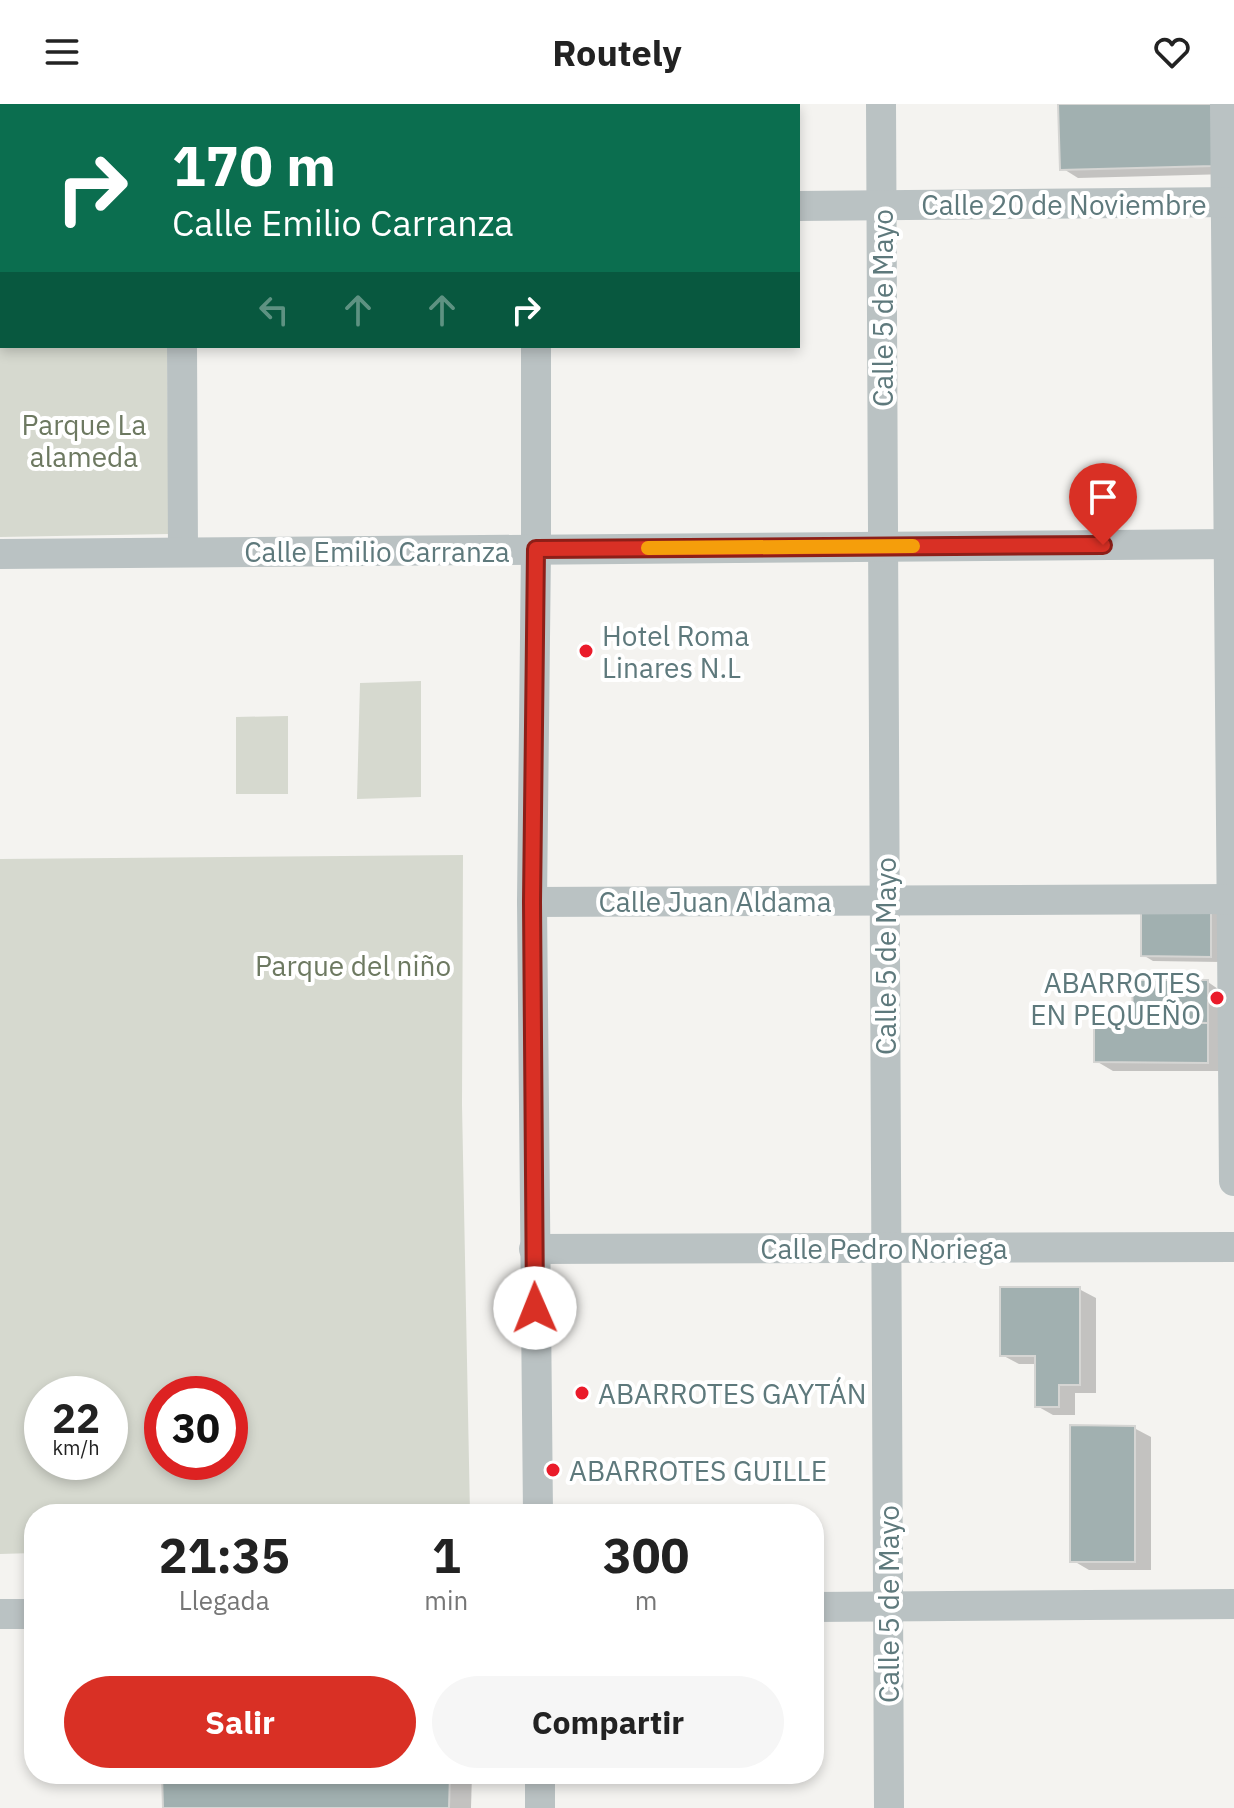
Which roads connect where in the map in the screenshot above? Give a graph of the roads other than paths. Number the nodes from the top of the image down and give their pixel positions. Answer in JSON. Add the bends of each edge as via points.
{"nodes":[{"id":1,"x":881,"y":104,"type":"edge"},
{"id":2,"x":1225,"y":104,"type":"edge"},
{"id":3,"x":1230,"y":202,"type":"edge"},
{"id":4,"x":882,"y":205,"type":"junction"},
{"id":5,"x":800,"y":206,"type":"edge"},
{"id":6,"x":182,"y":348,"type":"edge"},
{"id":7,"x":536,"y":348,"type":"edge"},
{"id":8,"x":1231,"y":544,"type":"edge"},
{"id":9,"x":883,"y":547,"type":"junction"},
{"id":10,"x":536,"y":549,"type":"junction"},
{"id":11,"x":183,"y":552,"type":"junction"},
{"id":12,"x":0,"y":554,"type":"edge"},
{"id":13,"x":1233,"y":899,"type":"edge"},
{"id":14,"x":885,"y":900,"type":"junction"},
{"id":15,"x":532,"y":902,"type":"junction"},
{"id":16,"x":1234,"y":1181,"type":"edge"},
{"id":17,"x":1234,"y":1247,"type":"edge"},
{"id":18,"x":534,"y":1249,"type":"junction"},
{"id":19,"x":886,"y":1249,"type":"junction"},
{"id":20,"x":538,"y":1504,"type":"edge"},
{"id":21,"x":1234,"y":1604,"type":"edge"},
{"id":22,"x":824,"y":1607,"type":"edge"},
{"id":23,"x":888,"y":1607,"type":"junction"},
{"id":24,"x":0,"y":1614,"type":"edge"},
{"id":25,"x":24,"y":1614,"type":"edge"},
{"id":26,"x":540,"y":1784,"type":"edge"},
{"id":27,"x":540,"y":1808,"type":"edge"},
{"id":28,"x":889,"y":1808,"type":"edge"}],
"edges":[{"from":1,"to":4,"type":"street","name":"Calle 5 de Mayo"},
{"from":2,"to":3,"type":"street"},
{"from":3,"to":4,"type":"street","name":"Calle 20 de Noviembre"},
{"from":3,"to":8,"type":"street"},
{"from":4,"to":5,"type":"street","name":"Calle 20 de Noviembre"},
{"from":4,"to":9,"type":"street","name":"Calle 5 de Mayo"},
{"from":6,"to":11,"type":"street"},
{"from":7,"to":10,"type":"street"},
{"from":8,"to":9,"type":"street","name":"Calle Emilio Carranza"},
{"from":8,"to":13,"type":"street"},
{"from":9,"to":10,"type":"street","name":"Calle Emilio Carranza"},
{"from":9,"to":14,"type":"street","name":"Calle 5 de Mayo"},
{"from":10,"to":11,"type":"street","name":"Calle Emilio Carranza"},
{"from":10,"to":15,"type":"street"},
{"from":11,"to":12,"type":"street","name":"Calle Emilio Carranza"},
{"from":13,"to":14,"type":"street","name":"Calle Juan Aldama"},
{"from":13,"to":16,"type":"street"},
{"from":14,"to":15,"type":"street","name":"Calle Juan Aldama"},
{"from":14,"to":19,"type":"street","name":"Calle 5 de Mayo"},
{"from":15,"to":18,"type":"street"},
{"from":17,"to":19,"type":"street","name":"Calle Pedro Noriega"},
{"from":18,"to":19,"type":"street","name":"Calle Pedro Noriega"},
{"from":18,"to":20,"type":"street"},
{"from":19,"to":23,"type":"street","name":"Calle 5 de Mayo"},
{"from":21,"to":23,"type":"street"},
{"from":22,"to":23,"type":"street"},
{"from":23,"to":28,"type":"street","name":"Calle 5 de Mayo"},
{"from":24,"to":25,"type":"street"},
{"from":26,"to":27,"type":"street"}]}
